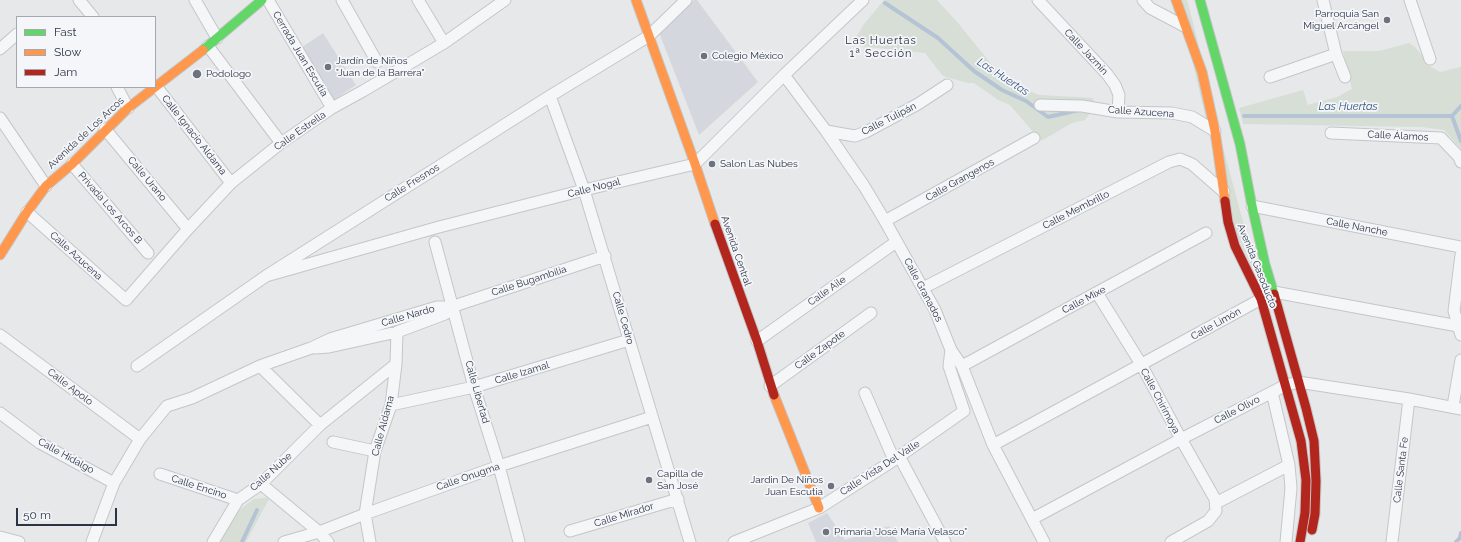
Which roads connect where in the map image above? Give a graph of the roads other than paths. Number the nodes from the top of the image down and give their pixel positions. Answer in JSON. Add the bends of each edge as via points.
{"nodes":[{"id":1,"x":78,"y":0,"type":"edge"},
{"id":2,"x":195,"y":0,"type":"edge"},
{"id":3,"x":262,"y":0,"type":"edge"},
{"id":4,"x":268,"y":0,"type":"edge"},
{"id":5,"x":342,"y":0,"type":"edge"},
{"id":6,"x":418,"y":0,"type":"edge"},
{"id":7,"x":505,"y":0,"type":"edge"},
{"id":8,"x":636,"y":0,"type":"edge"},
{"id":9,"x":686,"y":0,"type":"edge"},
{"id":10,"x":864,"y":0,"type":"edge"},
{"id":11,"x":1038,"y":0,"type":"edge"},
{"id":12,"x":1143,"y":0,"type":"edge"},
{"id":13,"x":1176,"y":0,"type":"edge"},
{"id":14,"x":1200,"y":0,"type":"edge"},
{"id":15,"x":1323,"y":0,"type":"edge"},
{"id":16,"x":1410,"y":0,"type":"edge"},
{"id":17,"x":92,"y":16,"type":"edge"},
{"id":18,"x":1184,"y":26,"type":"junction"},
{"id":19,"x":16,"y":35,"type":"edge"},
{"id":20,"x":648,"y":36,"type":"junction"},
{"id":21,"x":217,"y":38,"type":"junction"},
{"id":22,"x":444,"y":43,"type":"junction"},
{"id":23,"x":208,"y":46,"type":"junction"},
{"id":24,"x":0,"y":49,"type":"edge"},
{"id":25,"x":1336,"y":54,"type":"junction"},
{"id":26,"x":1430,"y":59,"type":"dead end"},
{"id":27,"x":377,"y":62,"type":"dead end"},
{"id":28,"x":784,"y":75,"type":"junction"},
{"id":29,"x":1270,"y":77,"type":"dead end"},
{"id":30,"x":1345,"y":77,"type":"dead end"},
{"id":31,"x":947,"y":85,"type":"dead end"},
{"id":32,"x":156,"y":86,"type":"joint"},
{"id":33,"x":118,"y":88,"type":"edge"},
{"id":34,"x":153,"y":88,"type":"edge"},
{"id":35,"x":550,"y":96,"type":"junction"},
{"id":36,"x":1040,"y":104,"type":"dead end"},
{"id":37,"x":128,"y":108,"type":"junction"},
{"id":38,"x":332,"y":108,"type":"junction"},
{"id":39,"x":1118,"y":112,"type":"junction"},
{"id":40,"x":0,"y":118,"type":"edge"},
{"id":41,"x":105,"y":129,"type":"junction"},
{"id":42,"x":826,"y":131,"type":"junction"},
{"id":43,"x":1215,"y":131,"type":"junction"},
{"id":44,"x":1331,"y":133,"type":"dead end"},
{"id":45,"x":1034,"y":138,"type":"dead end"},
{"id":46,"x":281,"y":143,"type":"junction"},
{"id":47,"x":1460,"y":159,"type":"edge"},
{"id":48,"x":72,"y":164,"type":"junction"},
{"id":49,"x":695,"y":164,"type":"junction"},
{"id":50,"x":231,"y":183,"type":"junction"},
{"id":51,"x":46,"y":186,"type":"junction"},
{"id":52,"x":584,"y":190,"type":"junction"},
{"id":53,"x":1224,"y":192,"type":"junction"},
{"id":54,"x":1252,"y":206,"type":"junction"},
{"id":55,"x":27,"y":212,"type":"junction"},
{"id":56,"x":885,"y":221,"type":"junction"},
{"id":57,"x":188,"y":229,"type":"junction"},
{"id":58,"x":1206,"y":233,"type":"dead end"},
{"id":59,"x":436,"y":242,"type":"dead end"},
{"id":60,"x":896,"y":242,"type":"junction"},
{"id":61,"x":1461,"y":247,"type":"edge"},
{"id":62,"x":148,"y":252,"type":"dead end"},
{"id":63,"x":0,"y":254,"type":"edge"},
{"id":64,"x":1461,"y":255,"type":"edge"},
{"id":65,"x":605,"y":256,"type":"junction"},
{"id":66,"x":266,"y":276,"type":"junction"},
{"id":67,"x":923,"y":288,"type":"junction"},
{"id":68,"x":1274,"y":292,"type":"junction"},
{"id":69,"x":1097,"y":293,"type":"junction"},
{"id":70,"x":1261,"y":299,"type":"junction"},
{"id":71,"x":126,"y":300,"type":"joint"},
{"id":72,"x":454,"y":306,"type":"junction"},
{"id":73,"x":871,"y":313,"type":"dead end"},
{"id":74,"x":1460,"y":330,"type":"edge"},
{"id":75,"x":397,"y":332,"type":"junction"},
{"id":76,"x":0,"y":335,"type":"edge"},
{"id":77,"x":629,"y":340,"type":"junction"},
{"id":78,"x":757,"y":340,"type":"junction"},
{"id":79,"x":311,"y":348,"type":"junction"},
{"id":80,"x":951,"y":350,"type":"junction"},
{"id":81,"x":1461,"y":360,"type":"edge"},
{"id":82,"x":396,"y":364,"type":"junction"},
{"id":83,"x":1141,"y":364,"type":"junction"},
{"id":84,"x":137,"y":366,"type":"dead end"},
{"id":85,"x":260,"y":366,"type":"junction"},
{"id":86,"x":962,"y":366,"type":"junction"},
{"id":87,"x":1298,"y":382,"type":"junction"},
{"id":88,"x":770,"y":386,"type":"junction"},
{"id":89,"x":1284,"y":386,"type":"junction"},
{"id":90,"x":474,"y":387,"type":"junction"},
{"id":91,"x":1272,"y":392,"type":"junction"},
{"id":92,"x":864,"y":394,"type":"dead end"},
{"id":93,"x":1409,"y":399,"type":"junction"},
{"id":94,"x":391,"y":405,"type":"junction"},
{"id":95,"x":1458,"y":408,"type":"edge"},
{"id":96,"x":0,"y":413,"type":"edge"},
{"id":97,"x":652,"y":417,"type":"junction"},
{"id":98,"x":320,"y":425,"type":"junction"},
{"id":99,"x":140,"y":439,"type":"junction"},
{"id":100,"x":1181,"y":439,"type":"junction"},
{"id":101,"x":333,"y":442,"type":"dead end"},
{"id":102,"x":993,"y":445,"type":"junction"},
{"id":103,"x":375,"y":451,"type":"junction"},
{"id":104,"x":897,"y":458,"type":"junction"},
{"id":105,"x":1289,"y":465,"type":"junction"},
{"id":106,"x":499,"y":466,"type":"junction"},
{"id":107,"x":160,"y":474,"type":"dead end"},
{"id":108,"x":114,"y":483,"type":"junction"},
{"id":109,"x":261,"y":484,"type":"junction"},
{"id":110,"x":678,"y":499,"type":"junction"},
{"id":111,"x":238,"y":500,"type":"junction"},
{"id":112,"x":1216,"y":507,"type":"junction"},
{"id":113,"x":819,"y":508,"type":"junction"},
{"id":114,"x":365,"y":514,"type":"junction"},
{"id":115,"x":1032,"y":519,"type":"junction"},
{"id":116,"x":570,"y":531,"type":"dead end"},
{"id":117,"x":319,"y":532,"type":"junction"},
{"id":118,"x":0,"y":537,"type":"edge"},
{"id":119,"x":19,"y":542,"type":"edge"},
{"id":120,"x":92,"y":542,"type":"edge"},
{"id":121,"x":214,"y":542,"type":"edge"},
{"id":122,"x":284,"y":542,"type":"edge"},
{"id":123,"x":328,"y":542,"type":"edge"},
{"id":124,"x":370,"y":542,"type":"edge"},
{"id":125,"x":519,"y":542,"type":"edge"},
{"id":126,"x":690,"y":542,"type":"edge"},
{"id":127,"x":734,"y":542,"type":"edge"},
{"id":128,"x":944,"y":542,"type":"edge"},
{"id":129,"x":1044,"y":542,"type":"edge"},
{"id":130,"x":1171,"y":542,"type":"edge"},
{"id":131,"x":1286,"y":542,"type":"edge"},
{"id":132,"x":1300,"y":542,"type":"edge"},
{"id":133,"x":1310,"y":542,"type":"edge"},
{"id":134,"x":1392,"y":542,"type":"edge"}],
"edges":[{"from":1,"to":17,"type":"street"},
{"from":2,"to":21,"type":"street"},
{"from":3,"to":21,"type":"street","name":"Avenida de Los Arcos"},
{"from":4,"to":38,"type":"street","name":"Cerrada Juan Escutia"},
{"from":5,"to":27,"type":"street"},
{"from":6,"to":22,"type":"street"},
{"from":7,"to":22,"type":"street","name":"Calle Estrella"},
{"from":8,"to":20,"type":"street","name":"Avenida Central"},
{"from":9,"to":20,"type":"street","name":"Calle Fresnos"},
{"from":10,"to":28,"type":"street"},
{"from":11,"to":39,"type":"street","name":"Calle Jazmín","via":[[1115,84],[1119,95]]},
{"from":12,"to":18,"type":"street","via":[[1150,8]]},
{"from":13,"to":18,"type":"street","name":"Avenida Gasoducto"},
{"from":14,"to":54,"type":"street","name":"Avenida Gasoducto","via":[[1240,144]]},
{"from":15,"to":25,"type":"street"},
{"from":16,"to":26,"type":"street"},
{"from":18,"to":43,"type":"street","name":"Avenida Gasoducto","via":[[1202,72]]},
{"from":19,"to":24,"type":"street"},
{"from":20,"to":35,"type":"street","name":"Calle Fresnos"},
{"from":20,"to":49,"type":"street","name":"Avenida Central"},
{"from":21,"to":23,"type":"street","name":"Avenida de Los Arcos"},
{"from":22,"to":38,"type":"street","name":"Calle Estrella"},
{"from":23,"to":32,"type":"street","name":"Avenida de Los Arcos"},
{"from":23,"to":46,"type":"street"},
{"from":25,"to":29,"type":"street"},
{"from":25,"to":30,"type":"street"},
{"from":28,"to":42,"type":"street","name":"Calle Granados"},
{"from":28,"to":49,"type":"street"},
{"from":31,"to":42,"type":"street","name":"Calle Tulipán","via":[[866,132],[854,136]]},
{"from":32,"to":50,"type":"street","name":"Calle Ignacio Aldama"},
{"from":33,"to":37,"type":"street"},
{"from":34,"to":37,"type":"street","name":"Avenida de Los Arcos"},
{"from":35,"to":52,"type":"street","name":"Calle Cedro"},
{"from":35,"to":66,"type":"street","name":"Calle Fresnos"},
{"from":36,"to":39,"type":"street","name":"Calle Azucena","via":[[1082,106]]},
{"from":37,"to":41,"type":"street","name":"Avenida de Los Arcos"},
{"from":38,"to":46,"type":"street","name":"Calle Estrella"},
{"from":39,"to":43,"type":"street","name":"Calle Azucena","via":[[1172,113],[1192,117]]},
{"from":40,"to":51,"type":"street"},
{"from":41,"to":48,"type":"street","name":"Avenida de Los Arcos"},
{"from":41,"to":57,"type":"street","name":"Calle Urano"},
{"from":42,"to":56,"type":"street","name":"Calle Granados"},
{"from":43,"to":53,"type":"street","name":"Avenida Gasoducto"},
{"from":44,"to":47,"type":"street","name":"Calle Álamos","via":[[1441,138]]},
{"from":45,"to":56,"type":"street","name":"Calle Grangenos"},
{"from":46,"to":50,"type":"street","name":"Calle Estrella"},
{"from":48,"to":51,"type":"street","name":"Avenida de Los Arcos"},
{"from":48,"to":62,"type":"street","name":"Privada Los Arcos B"},
{"from":49,"to":52,"type":"street","name":"Calle Nogal"},
{"from":49,"to":78,"type":"street","name":"Avenida Central"},
{"from":50,"to":57,"type":"street","name":"Calle Estrella"},
{"from":51,"to":55,"type":"street","name":"Avenida de Los Arcos"},
{"from":52,"to":65,"type":"street","name":"Calle Cedro"},
{"from":52,"to":66,"type":"street","name":"Calle Nogal","via":[[439,227]]},
{"from":53,"to":67,"type":"street","name":"Calle Membrillo","via":[[1192,164],[1180,159],[1169,162]]},
{"from":53,"to":70,"type":"street","name":"Avenida Gasoducto","via":[[1228,222],[1235,246]]},
{"from":54,"to":61,"type":"street","name":"Calle Nanche"},
{"from":54,"to":68,"type":"street","name":"Avenida Gasoducto"},
{"from":55,"to":63,"type":"street","name":"Avenida de Los Arcos"},
{"from":55,"to":71,"type":"street","name":"Calle Azucena"},
{"from":56,"to":60,"type":"street","name":"Calle Granados"},
{"from":57,"to":71,"type":"street","name":"Calle Estrella"},
{"from":58,"to":69,"type":"street","name":"Calle Mixe"},
{"from":59,"to":72,"type":"street","name":"Calle Libertad"},
{"from":60,"to":67,"type":"street","name":"Calle Granados"},
{"from":60,"to":78,"type":"street","name":"Calle Aile"},
{"from":64,"to":74,"type":"street","via":[[1454,311]]},
{"from":65,"to":72,"type":"street","name":"Calle Bugambilia"},
{"from":65,"to":77,"type":"street","name":"Calle Cedro"},
{"from":66,"to":84,"type":"street","name":"Calle Fresnos"},
{"from":67,"to":80,"type":"street","name":"Calle Granados"},
{"from":68,"to":70,"type":"street","name":"Calle Limón"},
{"from":68,"to":74,"type":"street"},
{"from":68,"to":87,"type":"street","name":"Avenida Gasoducto"},
{"from":69,"to":83,"type":"street","name":"Calle Chirimoya"},
{"from":69,"to":86,"type":"street","name":"Calle Mixe"},
{"from":70,"to":83,"type":"street","name":"Calle Limón"},
{"from":70,"to":89,"type":"street","name":"Avenida Gasoducto"},
{"from":72,"to":75,"type":"street","name":"Calle Nardo","via":[[446,314]]},
{"from":72,"to":79,"type":"street","name":"Calle Nardo","via":[[437,306],[330,339]]},
{"from":72,"to":90,"type":"street","name":"Calle Libertad"},
{"from":73,"to":88,"type":"street","name":"Calle Zapote"},
{"from":75,"to":79,"type":"street","name":"Calle Nardo","via":[[329,347]]},
{"from":75,"to":82,"type":"street","name":"Calle Aldama"},
{"from":76,"to":99,"type":"street","name":"Calle Apolo"},
{"from":77,"to":90,"type":"street","name":"Calle Izamal"},
{"from":77,"to":97,"type":"street","name":"Calle Cedro"},
{"from":78,"to":88,"type":"street","name":"Avenida Central"},
{"from":79,"to":85,"type":"street","name":"Calle Nardo"},
{"from":80,"to":86,"type":"street","name":"Calle Granados"},
{"from":80,"to":104,"type":"street","name":"Calle Vista Del Valle","via":[[949,366],[964,411]]},
{"from":81,"to":95,"type":"street"},
{"from":82,"to":94,"type":"street","name":"Calle Aldama"},
{"from":82,"to":98,"type":"street","name":"Calle Nube"},
{"from":83,"to":100,"type":"street","name":"Calle Chirimoya"},
{"from":83,"to":102,"type":"street","name":"Calle Limón"},
{"from":85,"to":98,"type":"street"},
{"from":85,"to":99,"type":"street","name":"Calle Nardo","via":[[192,398],[167,406]]},
{"from":86,"to":102,"type":"street","name":"Calle Granados"},
{"from":87,"to":89,"type":"street","name":"Calle Olivo"},
{"from":87,"to":93,"type":"street","name":"Calle Olivo"},
{"from":87,"to":133,"type":"street","name":"Avenida Gasoducto","via":[[1314,441],[1315,514]]},
{"from":88,"to":113,"type":"street","name":"Avenida Central"},
{"from":89,"to":91,"type":"street","name":"Calle Olivo"},
{"from":89,"to":132,"type":"street","name":"Avenida Gasoducto","via":[[1301,441],[1306,480],[1305,513]]},
{"from":90,"to":94,"type":"street","name":"Calle Izamal"},
{"from":90,"to":106,"type":"street","name":"Calle Libertad"},
{"from":91,"to":100,"type":"street","name":"Calle Olivo"},
{"from":91,"to":105,"type":"street"},
{"from":92,"to":104,"type":"street"},
{"from":93,"to":95,"type":"street","name":"Calle Olivo"},
{"from":93,"to":134,"type":"street","name":"Calle Santa Fe"},
{"from":94,"to":103,"type":"street","name":"Calle Aldama"},
{"from":96,"to":108,"type":"street","name":"Calle Hidalgo","via":[[40,443]]},
{"from":97,"to":106,"type":"street","name":"Calle Onugma"},
{"from":97,"to":110,"type":"street","name":"Calle Cedro"},
{"from":98,"to":109,"type":"street","name":"Calle Nube"},
{"from":99,"to":108,"type":"street"},
{"from":100,"to":112,"type":"street","name":"Calle Chirimoya","via":[[1215,499]]},
{"from":100,"to":115,"type":"street","name":"Calle Olivo"},
{"from":101,"to":103,"type":"street"},
{"from":102,"to":115,"type":"street","name":"Calle Granados"},
{"from":103,"to":114,"type":"street","name":"Calle Aldama"},
{"from":104,"to":113,"type":"street","name":"Calle Vista Del Valle"},
{"from":104,"to":128,"type":"street"},
{"from":105,"to":112,"type":"street"},
{"from":105,"to":131,"type":"street","via":[[1291,488]]},
{"from":106,"to":114,"type":"street","name":"Calle Onugma"},
{"from":106,"to":125,"type":"street","name":"Calle Libertad"},
{"from":107,"to":111,"type":"street","name":"Calle Encino"},
{"from":108,"to":120,"type":"street"},
{"from":109,"to":111,"type":"street","name":"Calle Nube"},
{"from":109,"to":117,"type":"street"},
{"from":110,"to":116,"type":"street","name":"Calle Mirador"},
{"from":110,"to":126,"type":"street","name":"Calle Cedro"},
{"from":111,"to":121,"type":"street","name":"Calle Nube"},
{"from":112,"to":130,"type":"street","via":[[1208,520]]},
{"from":113,"to":127,"type":"street","name":"Calle Vista Del Valle"},
{"from":114,"to":117,"type":"street","name":"Calle Onugma"},
{"from":114,"to":124,"type":"street","name":"Calle Aldama"},
{"from":115,"to":129,"type":"street","name":"Calle Granados"},
{"from":117,"to":122,"type":"street","name":"Calle Onugma"},
{"from":117,"to":123,"type":"street"},
{"from":118,"to":119,"type":"street"}]}
